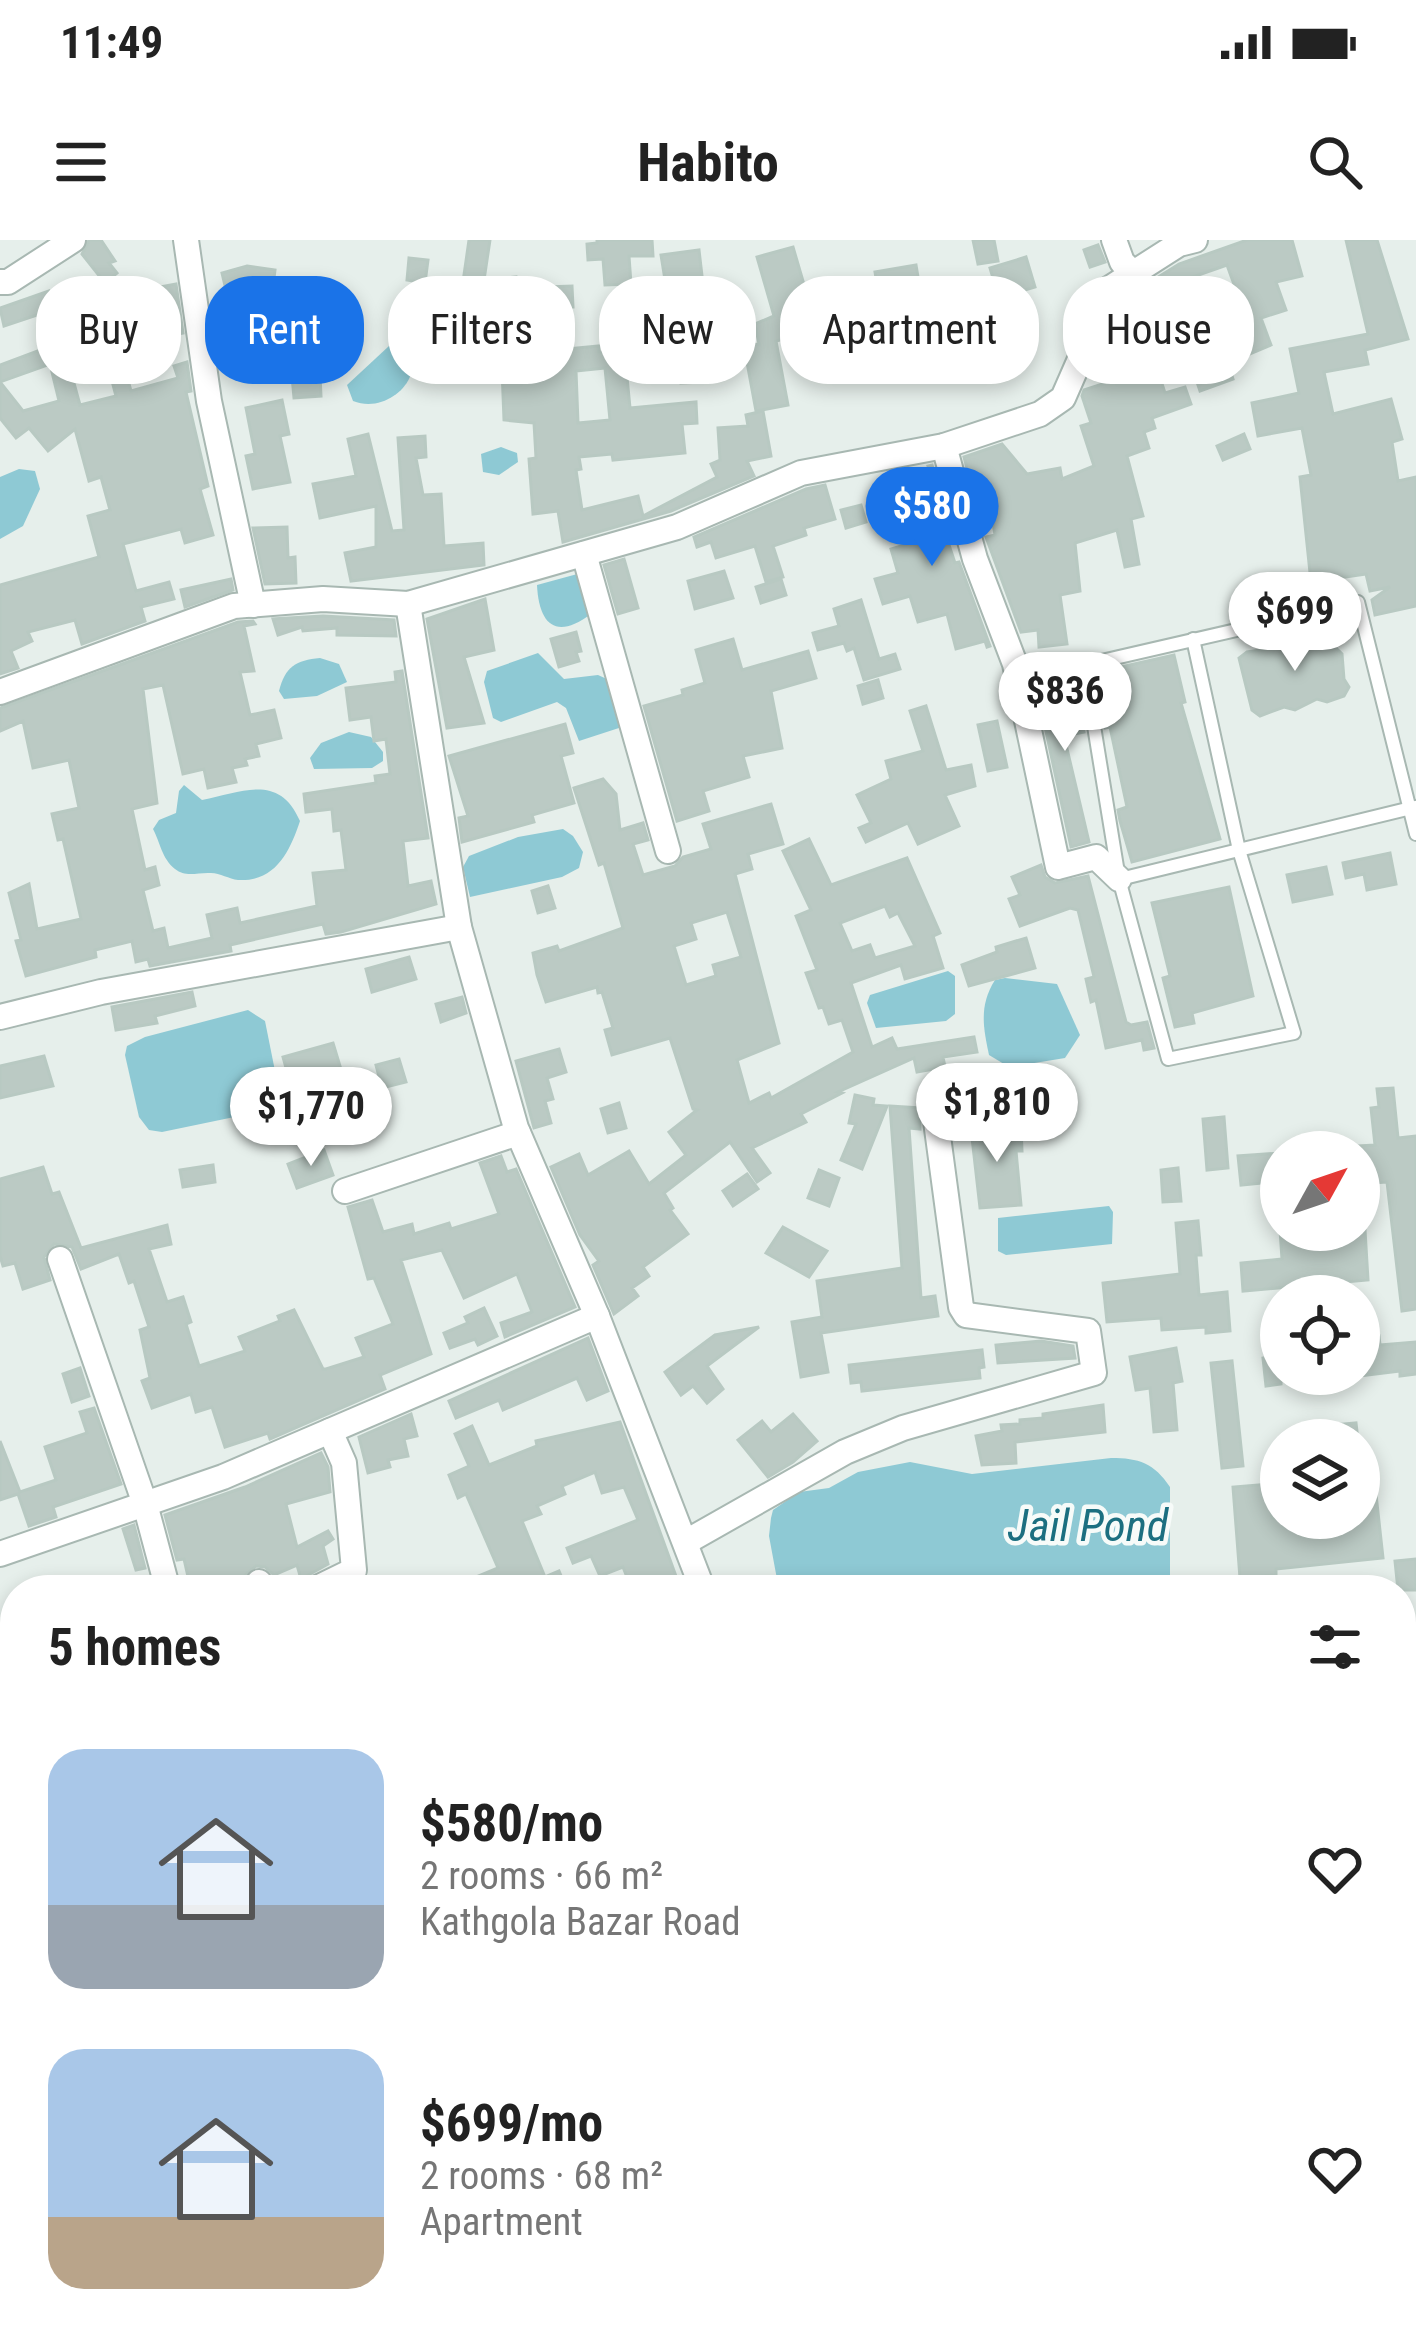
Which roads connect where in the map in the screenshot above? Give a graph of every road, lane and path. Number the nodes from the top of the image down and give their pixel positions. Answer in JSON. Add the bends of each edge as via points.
{"nodes":[{"id":1,"x":73,"y":240,"type":"edge"},
{"id":2,"x":186,"y":240,"type":"edge"},
{"id":3,"x":1114,"y":240,"type":"edge"},
{"id":4,"x":1195,"y":240,"type":"edge"},
{"id":5,"x":1133,"y":273,"type":"junction"},
{"id":6,"x":0,"y":282,"type":"edge"},
{"id":7,"x":944,"y":446,"type":"junction"},
{"id":8,"x":584,"y":554,"type":"junction"},
{"id":9,"x":408,"y":604,"type":"junction"},
{"id":10,"x":253,"y":605,"type":"junction"},
{"id":11,"x":1193,"y":639,"type":"junction"},
{"id":12,"x":1084,"y":665,"type":"junction"},
{"id":13,"x":1018,"y":680,"type":"junction"},
{"id":14,"x":0,"y":692,"type":"edge"},
{"id":15,"x":1413,"y":808,"type":"edge"},
{"id":16,"x":1416,"y":834,"type":"edge"},
{"id":17,"x":1239,"y":850,"type":"junction"},
{"id":18,"x":668,"y":851,"type":"dead end"},
{"id":19,"x":1119,"y":880,"type":"junction"},
{"id":20,"x":459,"y":927,"type":"junction"},
{"id":21,"x":0,"y":1017,"type":"edge"},
{"id":22,"x":935,"y":1114,"type":"dead end"},
{"id":23,"x":518,"y":1133,"type":"junction"},
{"id":24,"x":345,"y":1191,"type":"dead end"},
{"id":25,"x":60,"y":1259,"type":"dead end"},
{"id":26,"x":597,"y":1316,"type":"junction"},
{"id":27,"x":330,"y":1431,"type":"junction"},
{"id":28,"x":145,"y":1504,"type":"junction"},
{"id":29,"x":0,"y":1529,"type":"edge"},
{"id":30,"x":686,"y":1542,"type":"junction"},
{"id":31,"x":10,"y":1550,"type":"edge"},
{"id":32,"x":164,"y":1575,"type":"edge"},
{"id":33,"x":344,"y":1575,"type":"edge"},
{"id":34,"x":698,"y":1575,"type":"edge"}],
"edges":[{"from":1,"to":6,"type":"street"},
{"from":2,"to":10,"type":"street","via":[[209,400]]},
{"from":3,"to":5,"type":"street"},
{"from":4,"to":5,"type":"street"},
{"from":5,"to":7,"type":"street","via":[[1086,317],[1064,398]]},
{"from":7,"to":8,"type":"street","via":[[801,472],[677,527]]},
{"from":7,"to":13,"type":"street"},
{"from":8,"to":9,"type":"street"},
{"from":8,"to":18,"type":"street"},
{"from":9,"to":10,"type":"street"},
{"from":9,"to":20,"type":"street"},
{"from":10,"to":14,"type":"street"},
{"from":11,"to":12,"type":"lane"},
{"from":11,"to":15,"type":"lane","via":[[1358,602]]},
{"from":11,"to":17,"type":"lane"},
{"from":12,"to":13,"type":"lane"},
{"from":12,"to":19,"type":"lane"},
{"from":13,"to":19,"type":"street","via":[[1058,867],[1096,857]]},
{"from":15,"to":16,"type":"lane"},
{"from":15,"to":17,"type":"lane"},
{"from":17,"to":19,"type":"lane"},
{"from":17,"to":19,"type":"lane","via":[[1294,1033],[1168,1059]]},
{"from":20,"to":21,"type":"street"},
{"from":20,"to":23,"type":"street"},
{"from":22,"to":30,"type":"street","via":[[961,1307],[966,1315],[1088,1331],[1094,1373],[844,1452]]},
{"from":23,"to":24,"type":"street"},
{"from":23,"to":26,"type":"street"},
{"from":25,"to":28,"type":"street"},
{"from":26,"to":27,"type":"street"},
{"from":26,"to":30,"type":"street"},
{"from":27,"to":28,"type":"street"},
{"from":27,"to":33,"type":"street","via":[[344,1463],[354,1570]]},
{"from":28,"to":31,"type":"street"},
{"from":28,"to":32,"type":"street"},
{"from":29,"to":31,"type":"street"},
{"from":30,"to":34,"type":"street"}]}
